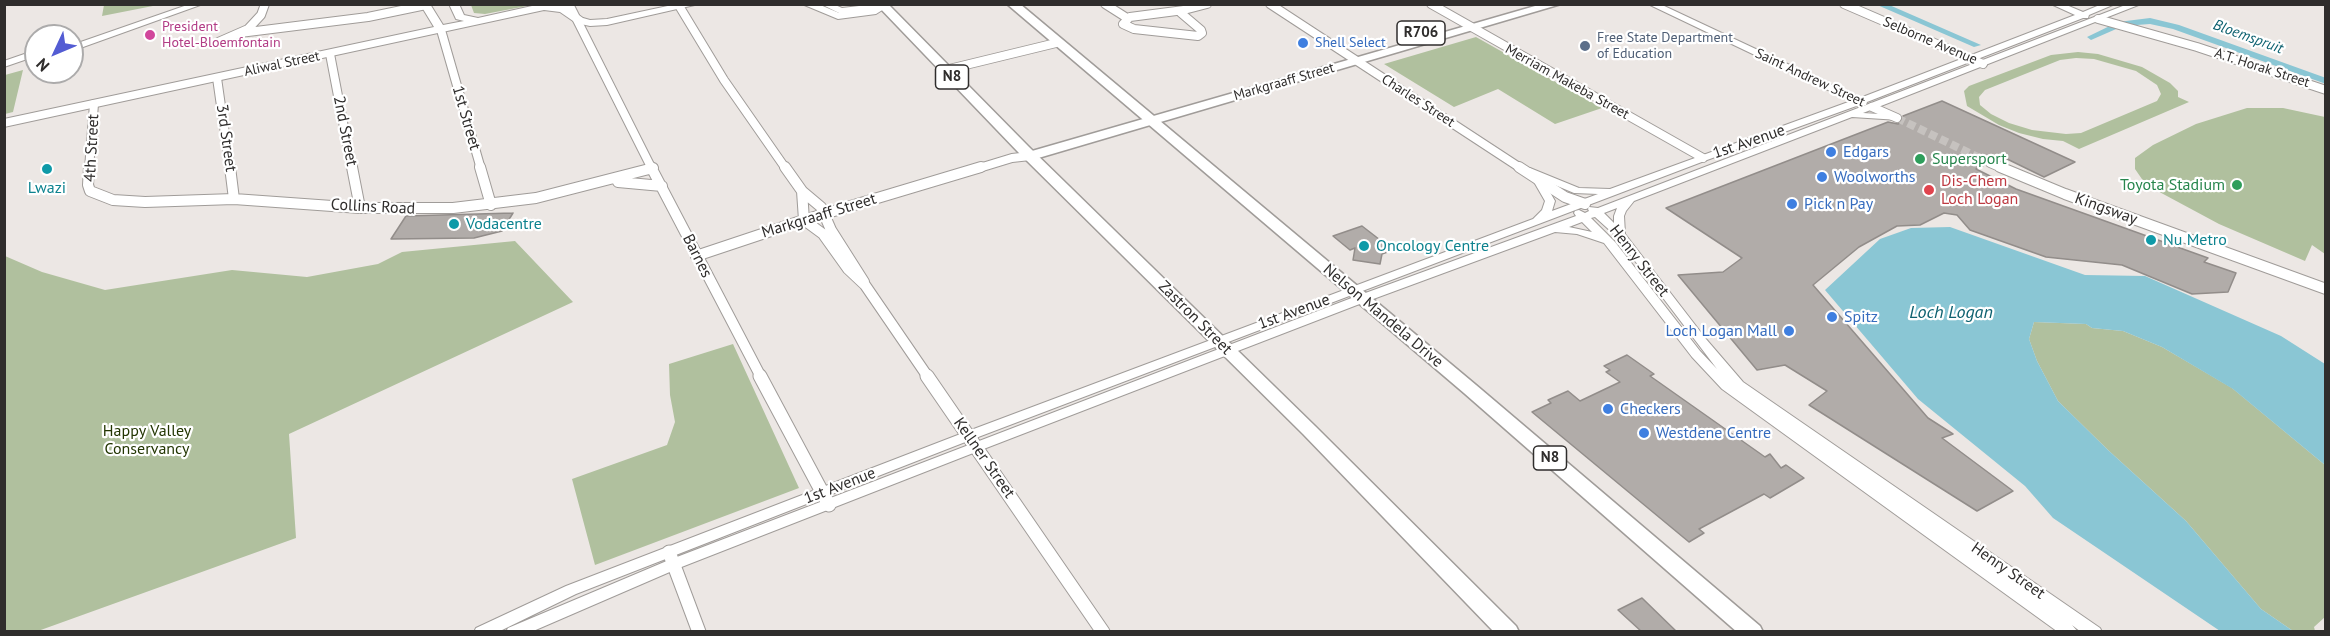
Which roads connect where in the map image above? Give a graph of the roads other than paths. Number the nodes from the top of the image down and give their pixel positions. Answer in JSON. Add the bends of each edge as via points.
{"nodes":[{"id":1,"x":180,"y":4,"type":"edge"},
{"id":2,"x":199,"y":4,"type":"edge"},
{"id":3,"x":265,"y":4,"type":"edge"},
{"id":4,"x":445,"y":4,"type":"edge"},
{"id":5,"x":454,"y":4,"type":"edge"},
{"id":6,"x":558,"y":4,"type":"edge"},
{"id":7,"x":569,"y":4,"type":"edge"},
{"id":8,"x":694,"y":4,"type":"edge"},
{"id":9,"x":807,"y":4,"type":"edge"},
{"id":10,"x":825,"y":4,"type":"edge"},
{"id":11,"x":1012,"y":4,"type":"edge"},
{"id":12,"x":1105,"y":4,"type":"edge"},
{"id":13,"x":1207,"y":4,"type":"edge"},
{"id":14,"x":1270,"y":4,"type":"edge"},
{"id":15,"x":1431,"y":4,"type":"edge"},
{"id":16,"x":1524,"y":4,"type":"edge"},
{"id":17,"x":1556,"y":4,"type":"edge"},
{"id":18,"x":1652,"y":4,"type":"edge"},
{"id":19,"x":1844,"y":4,"type":"edge"},
{"id":20,"x":2055,"y":4,"type":"edge"},
{"id":21,"x":2066,"y":4,"type":"edge"},
{"id":22,"x":2111,"y":4,"type":"edge"},
{"id":23,"x":2137,"y":4,"type":"edge"},
{"id":24,"x":425,"y":5,"type":"edge"},
{"id":25,"x":681,"y":5,"type":"edge"},
{"id":26,"x":884,"y":5,"type":"edge"},
{"id":27,"x":1184,"y":10,"type":"junction"},
{"id":28,"x":2085,"y":14,"type":"junction"},
{"id":29,"x":513,"y":16,"type":"junction"},
{"id":30,"x":575,"y":18,"type":"junction"},
{"id":31,"x":1127,"y":18,"type":"junction"},
{"id":32,"x":2102,"y":18,"type":"junction"},
{"id":33,"x":492,"y":20,"type":"junction"},
{"id":34,"x":607,"y":22,"type":"junction"},
{"id":35,"x":1466,"y":25,"type":"junction"},
{"id":36,"x":441,"y":30,"type":"junction"},
{"id":37,"x":582,"y":31,"type":"junction"},
{"id":38,"x":240,"y":33,"type":"junction"},
{"id":39,"x":84,"y":41,"type":"edge"},
{"id":40,"x":84,"y":41,"type":"edge"},
{"id":41,"x":216,"y":43,"type":"dead end"},
{"id":42,"x":1056,"y":43,"type":"junction"},
{"id":43,"x":330,"y":54,"type":"junction"},
{"id":44,"x":24,"y":57,"type":"edge"},
{"id":45,"x":1351,"y":57,"type":"junction"},
{"id":46,"x":1970,"y":57,"type":"junction"},
{"id":47,"x":4,"y":63,"type":"edge"},
{"id":48,"x":24,"y":63,"type":"edge"},
{"id":49,"x":1983,"y":64,"type":"junction"},
{"id":50,"x":4,"y":69,"type":"edge"},
{"id":51,"x":945,"y":70,"type":"junction"},
{"id":52,"x":217,"y":78,"type":"junction"},
{"id":53,"x":2325,"y":90,"type":"edge"},
{"id":54,"x":1901,"y":95,"type":"junction"},
{"id":55,"x":1860,"y":101,"type":"junction"},
{"id":56,"x":94,"y":104,"type":"junction"},
{"id":57,"x":1872,"y":107,"type":"junction"},
{"id":58,"x":1851,"y":114,"type":"junction"},
{"id":59,"x":1146,"y":118,"type":"junction"},
{"id":60,"x":1895,"y":118,"type":"junction"},
{"id":61,"x":4,"y":123,"type":"edge"},
{"id":62,"x":1022,"y":155,"type":"junction"},
{"id":63,"x":1703,"y":158,"type":"junction"},
{"id":64,"x":1990,"y":163,"type":"tunnel mouth"},
{"id":65,"x":653,"y":168,"type":"junction"},
{"id":66,"x":1530,"y":173,"type":"junction"},
{"id":67,"x":606,"y":181,"type":"junction"},
{"id":68,"x":662,"y":186,"type":"junction"},
{"id":69,"x":1622,"y":189,"type":"junction"},
{"id":70,"x":90,"y":191,"type":"joint"},
{"id":71,"x":802,"y":191,"type":"junction"},
{"id":72,"x":1565,"y":197,"type":"junction"},
{"id":73,"x":234,"y":199,"type":"junction"},
{"id":74,"x":1632,"y":199,"type":"junction"},
{"id":75,"x":1585,"y":204,"type":"junction"},
{"id":76,"x":491,"y":205,"type":"junction"},
{"id":77,"x":360,"y":208,"type":"junction"},
{"id":78,"x":1573,"y":208,"type":"junction"},
{"id":79,"x":1597,"y":212,"type":"junction"},
{"id":80,"x":825,"y":214,"type":"junction"},
{"id":81,"x":1583,"y":217,"type":"junction"},
{"id":82,"x":804,"y":220,"type":"junction"},
{"id":83,"x":1534,"y":223,"type":"junction"},
{"id":84,"x":1553,"y":229,"type":"junction"},
{"id":85,"x":1615,"y":239,"type":"junction"},
{"id":86,"x":696,"y":256,"type":"junction"},
{"id":87,"x":865,"y":285,"type":"junction"},
{"id":88,"x":2325,"y":289,"type":"edge"},
{"id":89,"x":1357,"y":295,"type":"junction"},
{"id":90,"x":1223,"y":345,"type":"junction"},
{"id":91,"x":972,"y":441,"type":"junction"},
{"id":92,"x":825,"y":499,"type":"junction"},
{"id":93,"x":672,"y":558,"type":"junction"},
{"id":94,"x":482,"y":632,"type":"edge"},
{"id":95,"x":514,"y":632,"type":"edge"},
{"id":96,"x":699,"y":632,"type":"edge"},
{"id":97,"x":1103,"y":632,"type":"edge"},
{"id":98,"x":1508,"y":632,"type":"edge"},
{"id":99,"x":1752,"y":632,"type":"edge"},
{"id":100,"x":2070,"y":632,"type":"edge"},
{"id":101,"x":2094,"y":632,"type":"edge"}],
"edges":[{"from":1,"to":39,"type":"street"},
{"from":2,"to":40,"type":"street"},
{"from":3,"to":38,"type":"street","via":[[261,15]]},
{"from":4,"to":36,"type":"main road"},
{"from":5,"to":33,"type":"main road","via":[[463,19]]},
{"from":6,"to":29,"type":"main road","name":"Aliwal Street"},
{"from":7,"to":30,"type":"street","name":"Barnes"},
{"from":8,"to":25,"type":"main road"},
{"from":9,"to":26,"type":"main road","via":[[838,16],[872,12]]},
{"from":10,"to":26,"type":"street","via":[[850,11]]},
{"from":11,"to":42,"type":"main road","name":"Nelson Mandela Drive","number":"N8"},
{"from":12,"to":31,"type":"street"},
{"from":13,"to":27,"type":"street"},
{"from":14,"to":45,"type":"street","name":"Charles Street"},
{"from":15,"to":35,"type":"street","name":"Merriam Makeba Street"},
{"from":16,"to":35,"type":"main road","name":"Markgraaff Street","number":"R706"},
{"from":17,"to":35,"type":"main road","name":"Markgraaff Street","number":"R706"},
{"from":18,"to":55,"type":"street","name":"Saint Andrew Street"},
{"from":19,"to":46,"type":"street","name":"Selborne Avenue"},
{"from":20,"to":28,"type":"street"},
{"from":21,"to":28,"type":"street"},
{"from":22,"to":28,"type":"street","name":"1st Avenue"},
{"from":23,"to":32,"type":"street","name":"1st Avenue"},
{"from":24,"to":36,"type":"main road"},
{"from":24,"to":38,"type":"street","via":[[368,17]]},
{"from":25,"to":34,"type":"main road"},
{"from":25,"to":71,"type":"street","name":"Kellner Street","via":[[724,80]]},
{"from":26,"to":51,"type":"main road","name":"Zastron Street","number":"N8"},
{"from":27,"to":31,"type":"street"},
{"from":27,"to":31,"type":"street","via":[[1182,15],[1201,30],[1200,35],[1134,29],[1123,24]]},
{"from":28,"to":32,"type":"street"},
{"from":28,"to":46,"type":"street","name":"1st Avenue"},
{"from":29,"to":30,"type":"main road","via":[[556,8]]},
{"from":29,"to":33,"type":"main road","name":"Aliwal Street"},
{"from":30,"to":34,"type":"main road"},
{"from":30,"to":37,"type":"street","name":"Barnes"},
{"from":32,"to":49,"type":"street","name":"1st Avenue"},
{"from":32,"to":53,"type":"street","name":"A.T. Horak Street"},
{"from":33,"to":36,"type":"main road","name":"Aliwal Street"},
{"from":34,"to":37,"type":"main road"},
{"from":35,"to":45,"type":"main road","name":"Markgraaff Street","number":"R706"},
{"from":35,"to":63,"type":"street","name":"Merriam Makeba Street"},
{"from":36,"to":43,"type":"main road","name":"Aliwal Street"},
{"from":36,"to":76,"type":"street","name":"1st Street"},
{"from":37,"to":65,"type":"street","name":"Barnes"},
{"from":38,"to":41,"type":"street"},
{"from":42,"to":51,"type":"street"},
{"from":42,"to":59,"type":"main road","name":"Nelson Mandela Drive","number":"N8"},
{"from":43,"to":52,"type":"main road","name":"Aliwal Street"},
{"from":43,"to":77,"type":"street","name":"2nd Street"},
{"from":44,"to":47,"type":"street"},
{"from":45,"to":59,"type":"main road","name":"Markgraaff Street","number":"R706"},
{"from":45,"to":66,"type":"street","name":"Charles Street"},
{"from":46,"to":49,"type":"street","name":"Selborne Avenue"},
{"from":46,"to":55,"type":"street","name":"1st Avenue"},
{"from":48,"to":50,"type":"street"},
{"from":49,"to":54,"type":"street","name":"1st Avenue"},
{"from":51,"to":62,"type":"main road","name":"Zastron Street","number":"N8"},
{"from":52,"to":56,"type":"main road","name":"Aliwal Street"},
{"from":52,"to":73,"type":"street","name":"3rd Street"},
{"from":54,"to":57,"type":"street","name":"1st Avenue"},
{"from":54,"to":60,"type":"street"},
{"from":55,"to":57,"type":"street","name":"Saint Andrew Street"},
{"from":55,"to":63,"type":"street","name":"1st Avenue"},
{"from":56,"to":61,"type":"main road","name":"Aliwal Street"},
{"from":56,"to":70,"type":"street","name":"4th Street"},
{"from":57,"to":58,"type":"street","name":"1st Avenue"},
{"from":57,"to":60,"type":"street"},
{"from":58,"to":60,"type":"street"},
{"from":58,"to":74,"type":"street","name":"1st Avenue"},
{"from":59,"to":62,"type":"main road","name":"Markgraaff Street","number":"R706"},
{"from":59,"to":89,"type":"main road","name":"Nelson Mandela Drive","number":"N8"},
{"from":62,"to":80,"type":"street","name":"Markgraaff Street"},
{"from":62,"to":90,"type":"main road","name":"Zastron Street","number":"N8"},
{"from":63,"to":69,"type":"street","name":"1st Avenue"},
{"from":64,"to":88,"type":"street","name":"Kingsway"},
{"from":65,"to":67,"type":"street","name":"Collins Road"},
{"from":65,"to":68,"type":"street","name":"Barnes"},
{"from":66,"to":69,"type":"street","via":[[1578,191]]},
{"from":66,"to":72,"type":"street","name":"Charles Street"},
{"from":66,"to":83,"type":"street","via":[[1550,201]]},
{"from":67,"to":68,"type":"street"},
{"from":67,"to":76,"type":"street","name":"Collins Road"},
{"from":68,"to":86,"type":"street","name":"Barnes"},
{"from":69,"to":75,"type":"street","name":"1st Avenue"},
{"from":70,"to":73,"type":"street","name":"Collins Road","via":[[104,198],[127,201]]},
{"from":71,"to":80,"type":"street","name":"Kellner Street"},
{"from":71,"to":82,"type":"street"},
{"from":72,"to":75,"type":"street","name":"Henry Street"},
{"from":72,"to":78,"type":"street","name":"Henry Street"},
{"from":73,"to":77,"type":"street","name":"Collins Road"},
{"from":74,"to":79,"type":"street","name":"1st Avenue"},
{"from":74,"to":85,"type":"street","via":[[1621,210]]},
{"from":75,"to":78,"type":"street","name":"1st Avenue"},
{"from":75,"to":79,"type":"street","name":"Henry Street"},
{"from":76,"to":77,"type":"street","name":"Collins Road"},
{"from":78,"to":81,"type":"street","name":"Henry Street"},
{"from":78,"to":83,"type":"street","name":"1st Avenue"},
{"from":79,"to":81,"type":"street","name":"1st Avenue"},
{"from":79,"to":85,"type":"street","name":"Henry Street"},
{"from":80,"to":82,"type":"street","name":"Markgraaff Street"},
{"from":80,"to":87,"type":"street","name":"Kellner Street"},
{"from":81,"to":84,"type":"street","name":"1st Avenue"},
{"from":81,"to":85,"type":"street","name":"Henry Street"},
{"from":82,"to":86,"type":"street","name":"Markgraaff Street"},
{"from":82,"to":87,"type":"street","name":"Kellner Street","via":[[823,234]]},
{"from":83,"to":89,"type":"street","name":"1st Avenue"},
{"from":84,"to":85,"type":"street"},
{"from":84,"to":89,"type":"street","name":"1st Avenue"},
{"from":85,"to":100,"type":"street","name":"Henry Street","via":[[1696,354],[1727,386]]},
{"from":85,"to":101,"type":"street","name":"Henry Street","via":[[1738,385]]},
{"from":86,"to":92,"type":"street","name":"Barnes"},
{"from":87,"to":91,"type":"street","name":"Kellner Street"},
{"from":89,"to":90,"type":"street","name":"1st Avenue"},
{"from":89,"to":99,"type":"main road","name":"Nelson Mandela Drive","number":"N8"},
{"from":90,"to":91,"type":"street","name":"1st Avenue"},
{"from":90,"to":98,"type":"main road","name":"Zastron Street","number":"N8"},
{"from":91,"to":92,"type":"street","name":"1st Avenue"},
{"from":91,"to":97,"type":"street","name":"Kellner Street"},
{"from":92,"to":93,"type":"street","name":"1st Avenue"},
{"from":93,"to":94,"type":"street","name":"1st Avenue","via":[[542,602]]},
{"from":93,"to":95,"type":"street","name":"1st Avenue"},
{"from":93,"to":96,"type":"street"}]}
